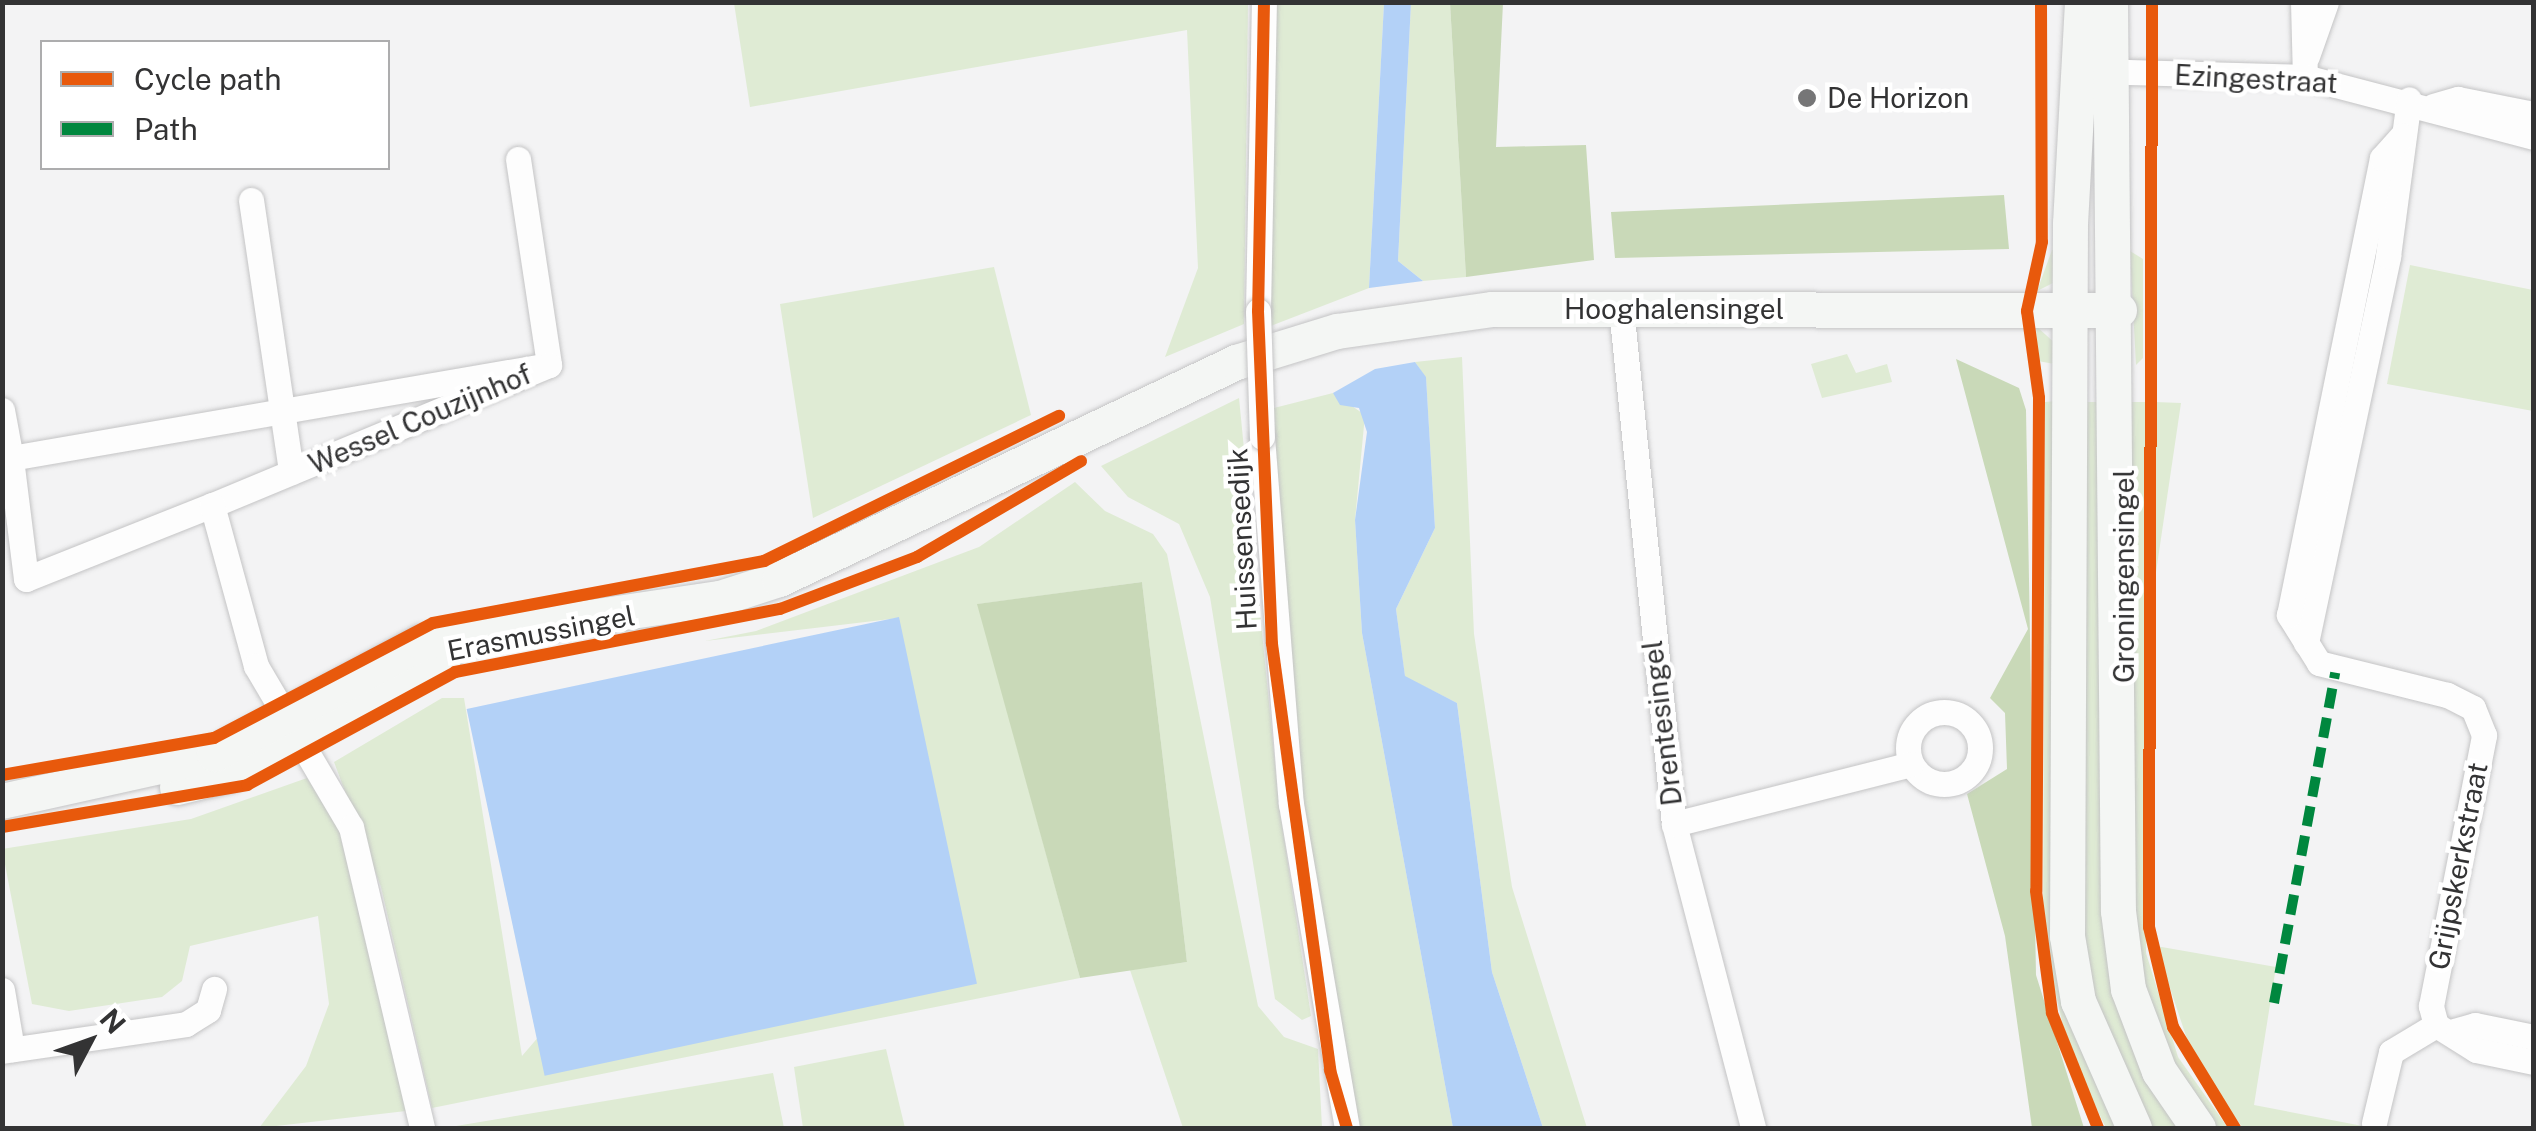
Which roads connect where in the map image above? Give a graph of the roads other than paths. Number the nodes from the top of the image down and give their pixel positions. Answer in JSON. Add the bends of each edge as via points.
{"nodes":[{"id":1,"x":1264,"y":2,"type":"edge"},
{"id":2,"x":2082,"y":2,"type":"edge"},
{"id":3,"x":2110,"y":2,"type":"edge"},
{"id":4,"x":2303,"y":2,"type":"edge"},
{"id":5,"x":2326,"y":2,"type":"edge"},
{"id":6,"x":2306,"y":67,"type":"junction"},
{"id":7,"x":2092,"y":70,"type":"junction"},
{"id":8,"x":2421,"y":102,"type":"junction"},
{"id":9,"x":2534,"y":114,"type":"edge"},
{"id":10,"x":2534,"y":137,"type":"edge"},
{"id":11,"x":518,"y":159,"type":"dead end"},
{"id":12,"x":251,"y":200,"type":"dead end"},
{"id":13,"x":1621,"y":308,"type":"junction"},
{"id":14,"x":2120,"y":310,"type":"junction"},
{"id":15,"x":2072,"y":311,"type":"junction"},
{"id":16,"x":1236,"y":362,"type":"joint"},
{"id":17,"x":549,"y":365,"type":"junction"},
{"id":18,"x":2,"y":410,"type":"edge"},
{"id":19,"x":280,"y":410,"type":"junction"},
{"id":20,"x":11,"y":458,"type":"junction"},
{"id":21,"x":291,"y":472,"type":"junction"},
{"id":22,"x":212,"y":505,"type":"junction"},
{"id":23,"x":292,"y":726,"type":"junction"},
{"id":24,"x":1911,"y":764,"type":"dead end"},
{"id":25,"x":14,"y":800,"type":"edge"},
{"id":26,"x":1674,"y":824,"type":"junction"},
{"id":27,"x":214,"y":989,"type":"dead end"},
{"id":28,"x":2,"y":990,"type":"edge"},
{"id":29,"x":2445,"y":1028,"type":"junction"},
{"id":30,"x":2534,"y":1036,"type":"edge"},
{"id":31,"x":7,"y":1050,"type":"edge"},
{"id":32,"x":2534,"y":1062,"type":"edge"},
{"id":33,"x":1330,"y":1070,"type":"junction"},
{"id":34,"x":2374,"y":1123,"type":"dead end"},
{"id":35,"x":422,"y":1127,"type":"edge"},
{"id":36,"x":1330,"y":1128,"type":"edge"},
{"id":37,"x":1347,"y":1128,"type":"edge"},
{"id":38,"x":1753,"y":1128,"type":"edge"},
{"id":39,"x":2134,"y":1128,"type":"edge"},
{"id":40,"x":2198,"y":1128,"type":"edge"}],
"edges":[{"from":1,"to":33,"type":"street","name":"Huissensedijk","bridge":true,"via":[[1258,311],[1272,644]]},
{"from":2,"to":7,"type":"street","name":"Groningensingel"},
{"from":3,"to":7,"type":"street","name":"Groningensingel"},
{"from":4,"to":6,"type":"street","via":[[2297,32]]},
{"from":5,"to":6,"type":"street"},
{"from":6,"to":7,"type":"street","name":"Ezingestraat"},
{"from":6,"to":8,"type":"street","name":"Ezingestraat"},
{"from":7,"to":14,"type":"street","name":"Groningensingel"},
{"from":7,"to":15,"type":"street","name":"Groningensingel"},
{"from":8,"to":9,"type":"street","name":"Ezingestraat","via":[[2458,99]]},
{"from":8,"to":10,"type":"street","name":"Ezingestraat","via":[[2454,120]]},
{"from":8,"to":29,"type":"street","name":"Grijpskerkstraat","via":[[2382,158],[2289,615],[2335,673],[2460,702],[2484,735],[2431,1006]]},
{"from":11,"to":17,"type":"street","name":"Wessel Couzijnhof"},
{"from":12,"to":19,"type":"street","name":"Wessel Couzijnhof"},
{"from":13,"to":15,"type":"street","name":"Hooghalensingel"},
{"from":13,"to":16,"type":"street","name":"Hooghalensingel","via":[[1416,316]]},
{"from":13,"to":26,"type":"street","name":"Drentesingel"},
{"from":14,"to":15,"type":"street","name":"Hooghalensingel"},
{"from":14,"to":40,"type":"street","name":"Groningensingel","via":[[2118,911],[2128,989],[2158,1071]]},
{"from":15,"to":39,"type":"street","name":"Groningensingel","via":[[2067,936],[2097,1055]]},
{"from":16,"to":23,"type":"street","name":"Erasmussingel","via":[[779,579],[720,598],[421,642]]},
{"from":17,"to":19,"type":"street","name":"Wessel Couzijnhof"},
{"from":17,"to":21,"type":"street","name":"Wessel Couzijnhof"},
{"from":18,"to":20,"type":"street","name":"Wessel Couzijnhof"},
{"from":19,"to":20,"type":"street","name":"Wessel Couzijnhof"},
{"from":19,"to":21,"type":"street","name":"Wessel Couzijnhof"},
{"from":20,"to":22,"type":"street","name":"Wessel Couzijnhof","via":[[26,578]]},
{"from":21,"to":22,"type":"street","name":"Wessel Couzijnhof"},
{"from":22,"to":23,"type":"street","via":[[256,666]]},
{"from":23,"to":25,"type":"street","name":"Erasmussingel","via":[[214,754]]},
{"from":23,"to":35,"type":"street","via":[[351,826]]},
{"from":24,"to":26,"type":"street"},
{"from":26,"to":38,"type":"street","name":"Drentesingel"},
{"from":27,"to":31,"type":"street","via":[[208,1010],[186,1024]]},
{"from":28,"to":31,"type":"street"},
{"from":29,"to":30,"type":"street","via":[[2475,1024]]},
{"from":29,"to":32,"type":"street","via":[[2476,1050]]},
{"from":29,"to":34,"type":"street","via":[[2391,1052]]},
{"from":33,"to":36,"type":"street","name":"Huissensedijk"},
{"from":33,"to":37,"type":"street","name":"Huissensedijk"}]}
